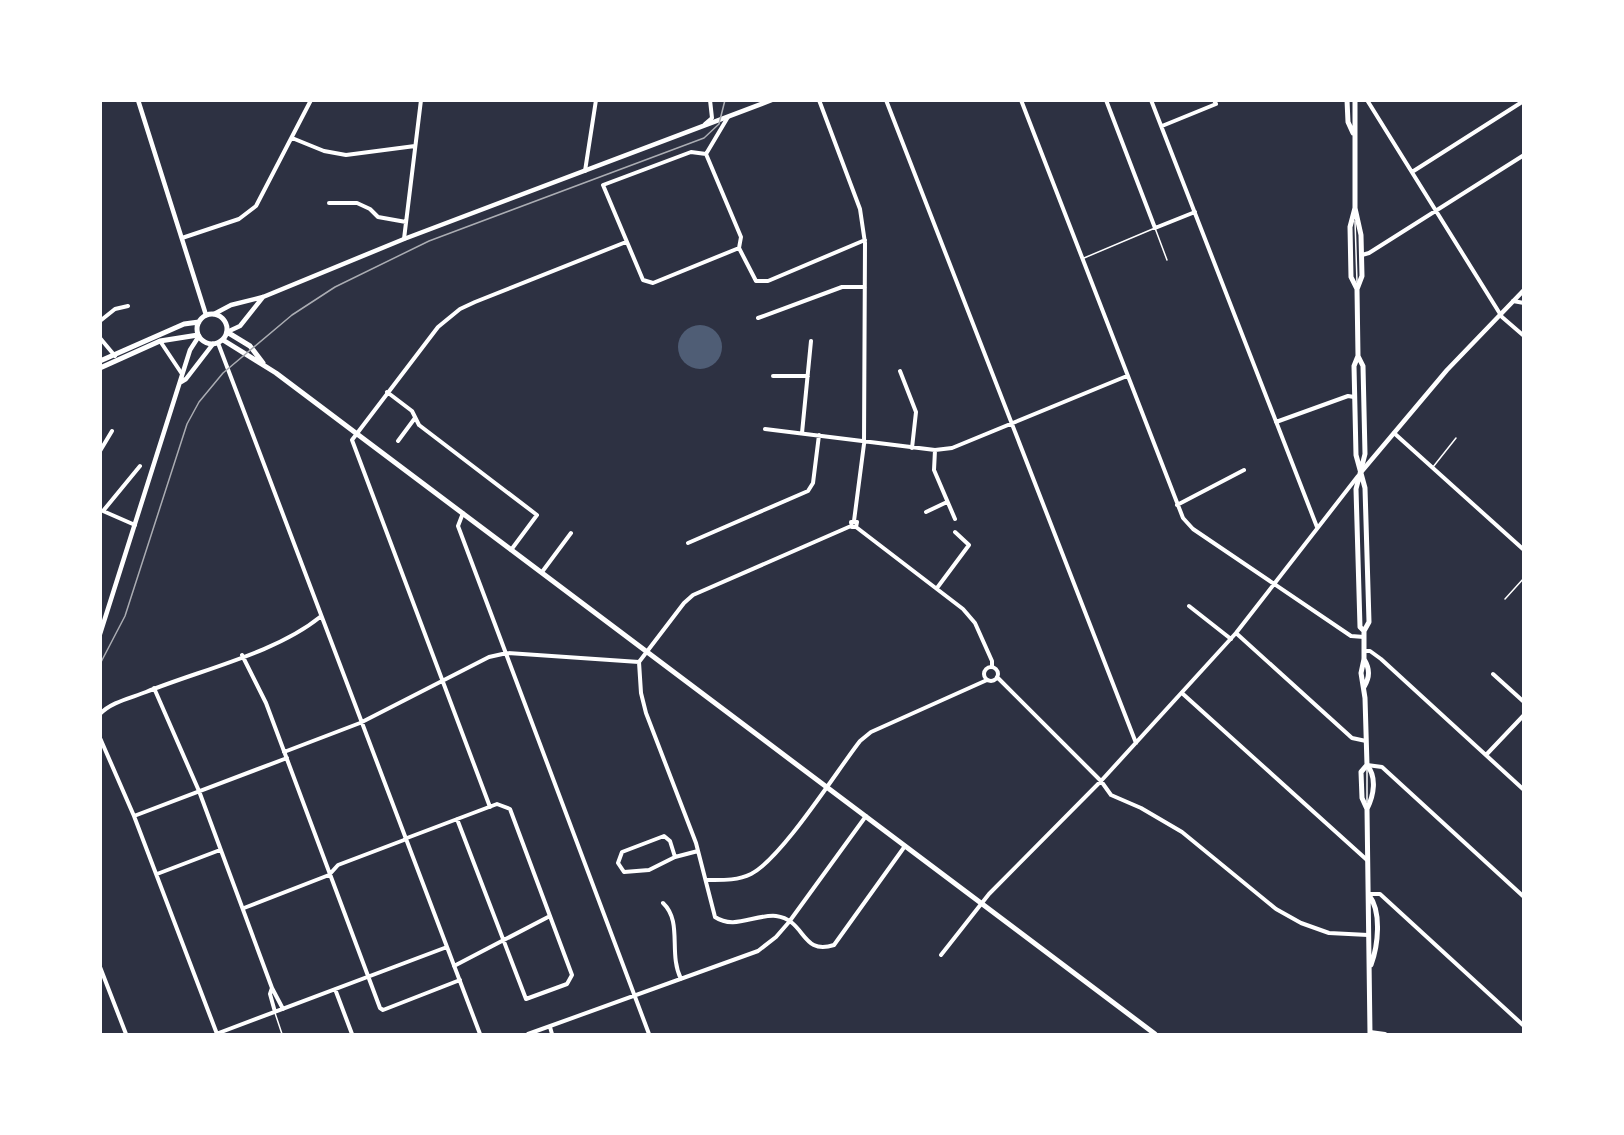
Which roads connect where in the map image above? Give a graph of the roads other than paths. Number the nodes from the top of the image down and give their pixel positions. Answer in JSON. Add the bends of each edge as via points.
{"nodes":[{"id":1,"x":138,"y":100,"type":"edge"},
{"id":2,"x":311,"y":100,"type":"edge"},
{"id":3,"x":421,"y":100,"type":"edge"},
{"id":4,"x":596,"y":100,"type":"edge"},
{"id":5,"x":710,"y":100,"type":"edge"},
{"id":6,"x":772,"y":100,"type":"edge"},
{"id":7,"x":819,"y":100,"type":"edge"},
{"id":8,"x":886,"y":100,"type":"edge"},
{"id":9,"x":1021,"y":100,"type":"edge"},
{"id":10,"x":1106,"y":100,"type":"edge"},
{"id":11,"x":1151,"y":100,"type":"edge"},
{"id":12,"x":1214,"y":100,"type":"edge"},
{"id":13,"x":1347,"y":100,"type":"edge"},
{"id":14,"x":1355,"y":100,"type":"edge"},
{"id":15,"x":1367,"y":100,"type":"edge"},
{"id":16,"x":1522,"y":102,"type":"edge"},
{"id":17,"x":729,"y":117,"type":"junction"},
{"id":18,"x":1161,"y":126,"type":"junction"},
{"id":19,"x":701,"y":128,"type":"junction"},
{"id":20,"x":1353,"y":134,"type":"junction"},
{"id":21,"x":292,"y":138,"type":"junction"},
{"id":22,"x":415,"y":146,"type":"junction"},
{"id":23,"x":706,"y":154,"type":"junction"},
{"id":24,"x":1524,"y":155,"type":"edge"},
{"id":25,"x":585,"y":172,"type":"junction"},
{"id":26,"x":1412,"y":172,"type":"junction"},
{"id":27,"x":329,"y":203,"type":"dead end"},
{"id":28,"x":1355,"y":208,"type":"junction"},
{"id":29,"x":1437,"y":211,"type":"junction"},
{"id":30,"x":1195,"y":212,"type":"junction"},
{"id":31,"x":406,"y":222,"type":"junction"},
{"id":32,"x":1155,"y":228,"type":"junction"},
{"id":33,"x":182,"y":238,"type":"junction"},
{"id":34,"x":404,"y":239,"type":"junction"},
{"id":35,"x":865,"y":240,"type":"junction"},
{"id":36,"x":626,"y":242,"type":"junction"},
{"id":37,"x":739,"y":248,"type":"junction"},
{"id":38,"x":1362,"y":255,"type":"junction"},
{"id":39,"x":1082,"y":259,"type":"junction"},
{"id":40,"x":1167,"y":260,"type":"dead end"},
{"id":41,"x":865,"y":287,"type":"junction"},
{"id":42,"x":1357,"y":289,"type":"junction"},
{"id":43,"x":1524,"y":290,"type":"edge"},
{"id":44,"x":263,"y":297,"type":"junction"},
{"id":45,"x":1512,"y":301,"type":"junction"},
{"id":46,"x":1524,"y":303,"type":"edge"},
{"id":47,"x":128,"y":306,"type":"dead end"},
{"id":48,"x":1501,"y":313,"type":"junction"},
{"id":49,"x":214,"y":314,"type":"junction"},
{"id":50,"x":206,"y":315,"type":"junction"},
{"id":51,"x":758,"y":318,"type":"dead end"},
{"id":52,"x":100,"y":321,"type":"edge"},
{"id":53,"x":199,"y":322,"type":"junction"},
{"id":54,"x":227,"y":332,"type":"junction"},
{"id":55,"x":198,"y":335,"type":"junction"},
{"id":56,"x":1524,"y":336,"type":"edge"},
{"id":57,"x":100,"y":338,"type":"edge"},
{"id":58,"x":160,"y":341,"type":"junction"},
{"id":59,"x":811,"y":341,"type":"dead end"},
{"id":60,"x":218,"y":343,"type":"junction"},
{"id":61,"x":1358,"y":356,"type":"junction"},
{"id":62,"x":116,"y":357,"type":"junction"},
{"id":63,"x":100,"y":361,"type":"edge"},
{"id":64,"x":263,"y":363,"type":"junction"},
{"id":65,"x":100,"y":368,"type":"edge"},
{"id":66,"x":900,"y":371,"type":"dead end"},
{"id":67,"x":182,"y":374,"type":"junction"},
{"id":68,"x":773,"y":376,"type":"dead end"},
{"id":69,"x":808,"y":376,"type":"junction"},
{"id":70,"x":1127,"y":376,"type":"junction"},
{"id":71,"x":181,"y":382,"type":"junction"},
{"id":72,"x":389,"y":391,"type":"junction"},
{"id":73,"x":1354,"y":397,"type":"junction"},
{"id":74,"x":416,"y":417,"type":"junction"},
{"id":75,"x":1276,"y":422,"type":"junction"},
{"id":76,"x":1012,"y":423,"type":"junction"},
{"id":77,"x":765,"y":429,"type":"dead end"},
{"id":78,"x":112,"y":431,"type":"dead end"},
{"id":79,"x":1393,"y":432,"type":"junction"},
{"id":80,"x":802,"y":433,"type":"junction"},
{"id":81,"x":357,"y":434,"type":"junction"},
{"id":82,"x":819,"y":435,"type":"junction"},
{"id":83,"x":1456,"y":438,"type":"dead end"},
{"id":84,"x":398,"y":441,"type":"dead end"},
{"id":85,"x":863,"y":441,"type":"junction"},
{"id":86,"x":912,"y":448,"type":"junction"},
{"id":87,"x":935,"y":450,"type":"junction"},
{"id":88,"x":100,"y":451,"type":"edge"},
{"id":89,"x":140,"y":466,"type":"dead end"},
{"id":90,"x":1433,"y":468,"type":"junction"},
{"id":91,"x":1244,"y":470,"type":"dead end"},
{"id":92,"x":1360,"y":472,"type":"junction"},
{"id":93,"x":947,"y":502,"type":"junction"},
{"id":94,"x":1177,"y":505,"type":"junction"},
{"id":95,"x":102,"y":512,"type":"edge"},
{"id":96,"x":926,"y":512,"type":"dead end"},
{"id":97,"x":463,"y":513,"type":"junction"},
{"id":98,"x":955,"y":519,"type":"dead end"},
{"id":99,"x":854,"y":521,"type":"junction"},
{"id":100,"x":136,"y":525,"type":"junction"},
{"id":101,"x":851,"y":526,"type":"junction"},
{"id":102,"x":856,"y":527,"type":"junction"},
{"id":103,"x":1317,"y":527,"type":"junction"},
{"id":104,"x":955,"y":532,"type":"dead end"},
{"id":105,"x":571,"y":533,"type":"dead end"},
{"id":106,"x":688,"y":543,"type":"dead end"},
{"id":107,"x":511,"y":550,"type":"junction"},
{"id":108,"x":1524,"y":550,"type":"edge"},
{"id":109,"x":542,"y":572,"type":"junction"},
{"id":110,"x":1524,"y":578,"type":"edge"},
{"id":111,"x":1273,"y":585,"type":"junction"},
{"id":112,"x":937,"y":588,"type":"junction"},
{"id":113,"x":1505,"y":599,"type":"dead end"},
{"id":114,"x":1189,"y":606,"type":"dead end"},
{"id":115,"x":320,"y":617,"type":"junction"},
{"id":116,"x":1236,"y":633,"type":"junction"},
{"id":117,"x":100,"y":634,"type":"edge"},
{"id":118,"x":1364,"y":634,"type":"junction"},
{"id":119,"x":1231,"y":639,"type":"junction"},
{"id":120,"x":1364,"y":651,"type":"junction"},
{"id":121,"x":647,"y":652,"type":"junction"},
{"id":122,"x":507,"y":653,"type":"junction"},
{"id":123,"x":242,"y":655,"type":"junction"},
{"id":124,"x":639,"y":662,"type":"junction"},
{"id":125,"x":992,"y":667,"type":"junction"},
{"id":126,"x":1493,"y":674,"type":"dead end"},
{"id":127,"x":997,"y":677,"type":"junction"},
{"id":128,"x":442,"y":680,"type":"junction"},
{"id":129,"x":987,"y":680,"type":"junction"},
{"id":130,"x":154,"y":688,"type":"junction"},
{"id":131,"x":1183,"y":694,"type":"junction"},
{"id":132,"x":1524,"y":702,"type":"edge"},
{"id":133,"x":101,"y":713,"type":"edge"},
{"id":134,"x":1524,"y":715,"type":"edge"},
{"id":135,"x":360,"y":723,"type":"junction"},
{"id":136,"x":100,"y":738,"type":"edge"},
{"id":137,"x":1366,"y":741,"type":"junction"},
{"id":138,"x":1136,"y":743,"type":"junction"},
{"id":139,"x":284,"y":752,"type":"junction"},
{"id":140,"x":1486,"y":755,"type":"junction"},
{"id":141,"x":287,"y":758,"type":"junction"},
{"id":142,"x":1367,"y":765,"type":"junction"},
{"id":143,"x":1101,"y":780,"type":"junction"},
{"id":144,"x":826,"y":786,"type":"junction"},
{"id":145,"x":1524,"y":789,"type":"edge"},
{"id":146,"x":199,"y":791,"type":"junction"},
{"id":147,"x":490,"y":807,"type":"junction"},
{"id":148,"x":1367,"y":809,"type":"junction"},
{"id":149,"x":134,"y":816,"type":"junction"},
{"id":150,"x":866,"y":816,"type":"junction"},
{"id":151,"x":457,"y":819,"type":"junction"},
{"id":152,"x":407,"y":838,"type":"junction"},
{"id":153,"x":905,"y":846,"type":"junction"},
{"id":154,"x":221,"y":850,"type":"junction"},
{"id":155,"x":698,"y":851,"type":"junction"},
{"id":156,"x":675,"y":857,"type":"junction"},
{"id":157,"x":1369,"y":862,"type":"junction"},
{"id":158,"x":157,"y":874,"type":"junction"},
{"id":159,"x":329,"y":875,"type":"junction"},
{"id":160,"x":706,"y":880,"type":"junction"},
{"id":161,"x":1369,"y":894,"type":"junction"},
{"id":162,"x":1524,"y":897,"type":"edge"},
{"id":163,"x":663,"y":903,"type":"dead end"},
{"id":164,"x":982,"y":903,"type":"junction"},
{"id":165,"x":244,"y":908,"type":"junction"},
{"id":166,"x":550,"y":916,"type":"junction"},
{"id":167,"x":789,"y":922,"type":"junction"},
{"id":168,"x":1368,"y":935,"type":"junction"},
{"id":169,"x":502,"y":940,"type":"junction"},
{"id":170,"x":447,"y":947,"type":"junction"},
{"id":171,"x":941,"y":955,"type":"dead end"},
{"id":172,"x":454,"y":966,"type":"junction"},
{"id":173,"x":100,"y":967,"type":"edge"},
{"id":174,"x":1369,"y":969,"type":"junction"},
{"id":175,"x":370,"y":976,"type":"junction"},
{"id":176,"x":681,"y":979,"type":"junction"},
{"id":177,"x":460,"y":980,"type":"junction"},
{"id":178,"x":272,"y":988,"type":"junction"},
{"id":179,"x":335,"y":989,"type":"junction"},
{"id":180,"x":635,"y":996,"type":"junction"},
{"id":181,"x":283,"y":1009,"type":"junction"},
{"id":182,"x":275,"y":1012,"type":"junction"},
{"id":183,"x":1524,"y":1026,"type":"edge"},
{"id":184,"x":550,"y":1027,"type":"junction"},
{"id":185,"x":1370,"y":1033,"type":"edge"},
{"id":186,"x":216,"y":1034,"type":"edge"},
{"id":187,"x":126,"y":1035,"type":"edge"},
{"id":188,"x":282,"y":1035,"type":"edge"},
{"id":189,"x":352,"y":1035,"type":"edge"},
{"id":190,"x":480,"y":1035,"type":"edge"},
{"id":191,"x":528,"y":1035,"type":"edge"},
{"id":192,"x":552,"y":1035,"type":"edge"},
{"id":193,"x":649,"y":1035,"type":"edge"},
{"id":194,"x":1155,"y":1035,"type":"edge"},
{"id":195,"x":1385,"y":1035,"type":"edge"}],
"edges":[{"from":1,"to":33,"type":"street"},
{"from":2,"to":21,"type":"street"},
{"from":3,"to":22,"type":"street"},
{"from":4,"to":25,"type":"street"},
{"from":5,"to":19,"type":"street","via":[[712,118]]},
{"from":6,"to":17,"type":"street"},
{"from":7,"to":35,"type":"street","via":[[855,193]]},
{"from":8,"to":76,"type":"street"},
{"from":9,"to":39,"type":"street"},
{"from":10,"to":32,"type":"street"},
{"from":11,"to":18,"type":"street"},
{"from":12,"to":18,"type":"street","via":[[1215,104]]},
{"from":13,"to":20,"type":"main road"},
{"from":14,"to":20,"type":"main road"},
{"from":15,"to":26,"type":"street"},
{"from":16,"to":26,"type":"street"},
{"from":17,"to":19,"type":"street"},
{"from":17,"to":23,"type":"street"},
{"from":18,"to":30,"type":"street"},
{"from":19,"to":25,"type":"street"},
{"from":20,"to":28,"type":"main road"},
{"from":21,"to":22,"type":"street","via":[[340,154]]},
{"from":21,"to":33,"type":"street","via":[[266,190],[248,213]]},
{"from":22,"to":31,"type":"street"},
{"from":23,"to":36,"type":"street","via":[[691,152],[603,185]]},
{"from":23,"to":37,"type":"street","via":[[741,237]]},
{"from":24,"to":29,"type":"street"},
{"from":25,"to":34,"type":"street"},
{"from":26,"to":29,"type":"street"},
{"from":27,"to":31,"type":"street","via":[[357,203],[378,217]]},
{"from":28,"to":38,"type":"main road","via":[[1361,226]]},
{"from":28,"to":42,"type":"main road","via":[[1350,227],[1351,277]]},
{"from":29,"to":38,"type":"street"},
{"from":29,"to":48,"type":"street"},
{"from":30,"to":32,"type":"street"},
{"from":30,"to":75,"type":"street"},
{"from":31,"to":34,"type":"street"},
{"from":32,"to":39,"type":"lane"},
{"from":32,"to":40,"type":"lane"},
{"from":33,"to":50,"type":"street"},
{"from":34,"to":44,"type":"street"},
{"from":35,"to":37,"type":"street","via":[[762,283],[752,277]]},
{"from":35,"to":41,"type":"street"},
{"from":36,"to":37,"type":"street","via":[[643,280],[653,283]]},
{"from":36,"to":72,"type":"street","via":[[460,309],[431,334]]},
{"from":38,"to":42,"type":"main road","via":[[1362,276]]},
{"from":39,"to":70,"type":"street"},
{"from":41,"to":51,"type":"street","via":[[842,287]]},
{"from":41,"to":85,"type":"street"},
{"from":42,"to":61,"type":"main road"},
{"from":43,"to":45,"type":"street"},
{"from":44,"to":49,"type":"street","via":[[235,303]]},
{"from":44,"to":54,"type":"street","via":[[240,326]]},
{"from":45,"to":46,"type":"street"},
{"from":45,"to":48,"type":"street"},
{"from":47,"to":52,"type":"street","via":[[115,309]]},
{"from":48,"to":56,"type":"street"},
{"from":48,"to":79,"type":"street"},
{"from":49,"to":50,"type":"main road"},
{"from":49,"to":54,"type":"main road","via":[[224,320]]},
{"from":50,"to":53,"type":"main road"},
{"from":53,"to":55,"type":"main road"},
{"from":53,"to":62,"type":"main road","via":[[184,324]]},
{"from":54,"to":60,"type":"main road"},
{"from":54,"to":64,"type":"main road","via":[[250,346]]},
{"from":55,"to":58,"type":"main road"},
{"from":55,"to":60,"type":"main road","via":[[205,342]]},
{"from":55,"to":67,"type":"street"},
{"from":57,"to":62,"type":"street"},
{"from":58,"to":62,"type":"main road"},
{"from":58,"to":67,"type":"street"},
{"from":59,"to":69,"type":"street"},
{"from":60,"to":64,"type":"main road"},
{"from":60,"to":71,"type":"street"},
{"from":60,"to":115,"type":"street"},
{"from":61,"to":73,"type":"main road","via":[[1354,366]]},
{"from":61,"to":92,"type":"main road","via":[[1363,366],[1365,454]]},
{"from":62,"to":63,"type":"main road"},
{"from":62,"to":65,"type":"main road"},
{"from":64,"to":81,"type":"main road"},
{"from":66,"to":86,"type":"street","via":[[916,412]]},
{"from":67,"to":71,"type":"street"},
{"from":68,"to":69,"type":"street"},
{"from":69,"to":80,"type":"street"},
{"from":70,"to":76,"type":"street"},
{"from":70,"to":94,"type":"street"},
{"from":71,"to":100,"type":"street"},
{"from":72,"to":74,"type":"street"},
{"from":72,"to":81,"type":"street"},
{"from":73,"to":75,"type":"street"},
{"from":73,"to":92,"type":"main road"},
{"from":74,"to":84,"type":"street"},
{"from":74,"to":107,"type":"street","via":[[419,425],[537,515]]},
{"from":75,"to":103,"type":"street"},
{"from":76,"to":87,"type":"street","via":[[952,448]]},
{"from":76,"to":138,"type":"street"},
{"from":77,"to":80,"type":"street"},
{"from":78,"to":88,"type":"street"},
{"from":79,"to":90,"type":"street"},
{"from":79,"to":92,"type":"street"},
{"from":80,"to":82,"type":"street"},
{"from":81,"to":97,"type":"main road"},
{"from":81,"to":128,"type":"street","via":[[352,442]]},
{"from":82,"to":85,"type":"street"},
{"from":82,"to":106,"type":"street","via":[[813,483],[808,491]]},
{"from":83,"to":90,"type":"lane"},
{"from":85,"to":86,"type":"street"},
{"from":85,"to":99,"type":"street"},
{"from":86,"to":87,"type":"street"},
{"from":87,"to":93,"type":"street","via":[[934,470]]},
{"from":89,"to":95,"type":"street"},
{"from":90,"to":108,"type":"street"},
{"from":91,"to":94,"type":"street"},
{"from":92,"to":103,"type":"street"},
{"from":92,"to":118,"type":"main road","via":[[1356,489],[1360,627]]},
{"from":92,"to":118,"type":"main road","via":[[1365,488],[1369,622]]},
{"from":93,"to":96,"type":"street"},
{"from":93,"to":98,"type":"street"},
{"from":94,"to":111,"type":"street","via":[[1193,529]]},
{"from":95,"to":100,"type":"street"},
{"from":97,"to":107,"type":"main road"},
{"from":97,"to":122,"type":"street","via":[[458,526]]},
{"from":99,"to":101,"type":"street"},
{"from":99,"to":102,"type":"street"},
{"from":100,"to":117,"type":"street"},
{"from":101,"to":102,"type":"street"},
{"from":101,"to":121,"type":"street","via":[[693,595]]},
{"from":102,"to":112,"type":"street"},
{"from":103,"to":111,"type":"street"},
{"from":104,"to":112,"type":"street","via":[[969,545]]},
{"from":105,"to":109,"type":"street"},
{"from":107,"to":109,"type":"main road"},
{"from":109,"to":121,"type":"main road"},
{"from":110,"to":113,"type":"lane"},
{"from":111,"to":116,"type":"street"},
{"from":111,"to":118,"type":"street","via":[[1351,636]]},
{"from":112,"to":125,"type":"street","via":[[975,623]]},
{"from":114,"to":119,"type":"street"},
{"from":115,"to":123,"type":"street","via":[[293,636]]},
{"from":115,"to":135,"type":"street"},
{"from":116,"to":119,"type":"street"},
{"from":116,"to":137,"type":"street","via":[[1352,738]]},
{"from":118,"to":120,"type":"main road"},
{"from":119,"to":131,"type":"street"},
{"from":120,"to":137,"type":"main road","via":[[1361,674]]},
{"from":120,"to":140,"type":"street","via":[[1381,659]]},
{"from":121,"to":124,"type":"street"},
{"from":121,"to":144,"type":"main road"},
{"from":122,"to":124,"type":"street"},
{"from":122,"to":128,"type":"street","via":[[489,657]]},
{"from":122,"to":180,"type":"street"},
{"from":123,"to":130,"type":"street"},
{"from":123,"to":139,"type":"street"},
{"from":124,"to":155,"type":"street","via":[[646,713]]},
{"from":125,"to":127,"type":"street"},
{"from":125,"to":129,"type":"street","via":[[984,672]]},
{"from":126,"to":132,"type":"street"},
{"from":127,"to":129,"type":"street"},
{"from":127,"to":143,"type":"street"},
{"from":128,"to":135,"type":"street"},
{"from":128,"to":147,"type":"street"},
{"from":129,"to":144,"type":"street","via":[[871,732]]},
{"from":130,"to":133,"type":"street"},
{"from":130,"to":146,"type":"street"},
{"from":131,"to":138,"type":"street"},
{"from":131,"to":157,"type":"street"},
{"from":134,"to":140,"type":"street"},
{"from":135,"to":139,"type":"street"},
{"from":135,"to":152,"type":"street"},
{"from":136,"to":149,"type":"street"},
{"from":137,"to":142,"type":"main road"},
{"from":138,"to":143,"type":"street"},
{"from":139,"to":141,"type":"street"},
{"from":140,"to":145,"type":"street"},
{"from":141,"to":146,"type":"street"},
{"from":141,"to":159,"type":"street"},
{"from":142,"to":148,"type":"main road","via":[[1361,772],[1362,798]]},
{"from":142,"to":148,"type":"main road","via":[[1373,772],[1373,798]]},
{"from":142,"to":162,"type":"street","via":[[1382,767]]},
{"from":143,"to":164,"type":"street"},
{"from":143,"to":168,"type":"street","via":[[1111,795],[1141,807],[1182,832],[1276,909],[1329,933]]},
{"from":144,"to":150,"type":"main road"},
{"from":144,"to":160,"type":"street","via":[[762,868],[734,879]]},
{"from":146,"to":149,"type":"street"},
{"from":146,"to":154,"type":"street"},
{"from":147,"to":151,"type":"street"},
{"from":147,"to":166,"type":"street","via":[[497,804],[510,809]]},
{"from":148,"to":157,"type":"main road"},
{"from":149,"to":158,"type":"street"},
{"from":150,"to":153,"type":"main road"},
{"from":150,"to":167,"type":"street"},
{"from":151,"to":152,"type":"street"},
{"from":151,"to":169,"type":"street"},
{"from":152,"to":159,"type":"street","via":[[338,865]]},
{"from":152,"to":170,"type":"street"},
{"from":153,"to":164,"type":"main road"},
{"from":153,"to":167,"type":"street","via":[[834,945],[822,949],[812,946],[800,928]]},
{"from":154,"to":158,"type":"street"},
{"from":154,"to":165,"type":"street"},
{"from":155,"to":156,"type":"street"},
{"from":155,"to":160,"type":"street"},
{"from":156,"to":156,"type":"street","via":[[664,836],[622,852],[618,863],[624,872],[639,872]]},
{"from":157,"to":161,"type":"main road"},
{"from":158,"to":186,"type":"street"},
{"from":159,"to":165,"type":"street"},
{"from":159,"to":175,"type":"street"},
{"from":160,"to":167,"type":"street","via":[[711,908],[721,921],[776,916]]},
{"from":161,"to":168,"type":"main road"},
{"from":161,"to":174,"type":"main road","via":[[1376,903],[1376,951]]},
{"from":161,"to":183,"type":"street","via":[[1380,894]]},
{"from":163,"to":176,"type":"street","via":[[672,911],[673,950]]},
{"from":164,"to":171,"type":"street"},
{"from":164,"to":194,"type":"main road"},
{"from":165,"to":178,"type":"street"},
{"from":166,"to":169,"type":"street"},
{"from":166,"to":169,"type":"street","via":[[572,975],[567,984],[526,999]]},
{"from":167,"to":176,"type":"street","via":[[758,951]]},
{"from":168,"to":174,"type":"main road"},
{"from":169,"to":172,"type":"street"},
{"from":170,"to":172,"type":"street"},
{"from":170,"to":175,"type":"street"},
{"from":172,"to":177,"type":"street"},
{"from":173,"to":187,"type":"street"},
{"from":174,"to":185,"type":"main road"},
{"from":175,"to":177,"type":"street","via":[[383,1010]]},
{"from":175,"to":179,"type":"street"},
{"from":176,"to":180,"type":"street"},
{"from":177,"to":190,"type":"street"},
{"from":178,"to":181,"type":"street"},
{"from":178,"to":182,"type":"street"},
{"from":179,"to":181,"type":"street"},
{"from":179,"to":189,"type":"street"},
{"from":180,"to":184,"type":"street"},
{"from":180,"to":193,"type":"street"},
{"from":181,"to":182,"type":"street"},
{"from":182,"to":186,"type":"street"},
{"from":182,"to":188,"type":"lane"},
{"from":184,"to":191,"type":"street"},
{"from":184,"to":192,"type":"street"},
{"from":185,"to":195,"type":"street"}]}
